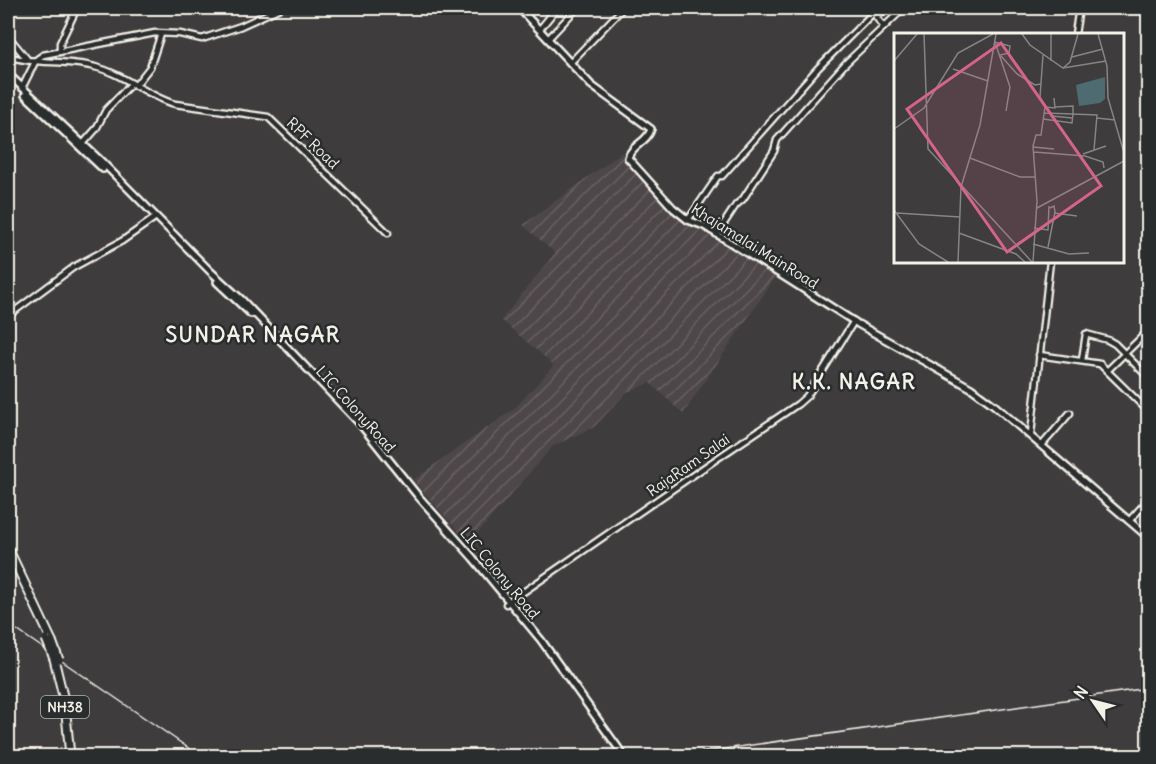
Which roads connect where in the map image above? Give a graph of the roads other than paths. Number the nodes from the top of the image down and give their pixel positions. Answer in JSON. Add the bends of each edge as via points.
{"nodes":[{"id":1,"x":77,"y":8,"type":"edge"},
{"id":2,"x":280,"y":8,"type":"edge"},
{"id":3,"x":519,"y":8,"type":"edge"},
{"id":4,"x":557,"y":8,"type":"edge"},
{"id":5,"x":577,"y":8,"type":"edge"},
{"id":6,"x":623,"y":8,"type":"edge"},
{"id":7,"x":886,"y":8,"type":"edge"},
{"id":8,"x":904,"y":8,"type":"edge"},
{"id":9,"x":1078,"y":8,"type":"edge"},
{"id":10,"x":872,"y":14,"type":"dead end"},
{"id":11,"x":884,"y":27,"type":"junction"},
{"id":12,"x":540,"y":29,"type":"junction"},
{"id":13,"x":1075,"y":33,"type":"edge"},
{"id":14,"x":161,"y":34,"type":"junction"},
{"id":15,"x":8,"y":36,"type":"edge"},
{"id":16,"x":548,"y":39,"type":"junction"},
{"id":17,"x":60,"y":52,"type":"junction"},
{"id":18,"x":8,"y":56,"type":"edge"},
{"id":19,"x":27,"y":59,"type":"junction"},
{"id":20,"x":36,"y":60,"type":"junction"},
{"id":21,"x":570,"y":63,"type":"junction"},
{"id":22,"x":8,"y":76,"type":"edge"},
{"id":23,"x":133,"y":85,"type":"junction"},
{"id":24,"x":22,"y":88,"type":"junction"},
{"id":25,"x":82,"y":145,"type":"junction"},
{"id":26,"x":155,"y":219,"type":"junction"},
{"id":27,"x":688,"y":220,"type":"junction"},
{"id":28,"x":388,"y":232,"type":"dead end"},
{"id":29,"x":717,"y":234,"type":"junction"},
{"id":30,"x":1050,"y":262,"type":"edge"},
{"id":31,"x":8,"y":316,"type":"edge"},
{"id":32,"x":854,"y":321,"type":"junction"},
{"id":33,"x":1149,"y":331,"type":"edge"},
{"id":34,"x":1125,"y":354,"type":"junction"},
{"id":35,"x":1040,"y":355,"type":"junction"},
{"id":36,"x":1082,"y":360,"type":"junction"},
{"id":37,"x":305,"y":368,"type":"junction"},
{"id":38,"x":1108,"y":370,"type":"junction"},
{"id":39,"x":1149,"y":376,"type":"edge"},
{"id":40,"x":1149,"y":411,"type":"edge"},
{"id":41,"x":1070,"y":413,"type":"dead end"},
{"id":42,"x":1031,"y":434,"type":"junction"},
{"id":43,"x":1043,"y":444,"type":"junction"},
{"id":44,"x":378,"y":447,"type":"junction"},
{"id":45,"x":1149,"y":500,"type":"edge"},
{"id":46,"x":1129,"y":521,"type":"junction"},
{"id":47,"x":1148,"y":536,"type":"edge"},
{"id":48,"x":8,"y":548,"type":"edge"},
{"id":49,"x":8,"y":558,"type":"edge"},
{"id":50,"x":507,"y":604,"type":"junction"},
{"id":51,"x":49,"y":640,"type":"junction"},
{"id":52,"x":72,"y":756,"type":"edge"},
{"id":53,"x":624,"y":756,"type":"edge"}],
"edges":[{"from":1,"to":17,"type":"street","via":[[60,43]]},
{"from":2,"to":14,"type":"street","via":[[202,39]]},
{"from":3,"to":12,"type":"main road","name":"Khajamalai MainRoad"},
{"from":4,"to":12,"type":"street"},
{"from":5,"to":16,"type":"street"},
{"from":6,"to":21,"type":"street"},
{"from":7,"to":11,"type":"street","via":[[876,17]]},
{"from":8,"to":11,"type":"street"},
{"from":9,"to":13,"type":"street"},
{"from":10,"to":27,"type":"street","via":[[718,176]]},
{"from":11,"to":29,"type":"street","via":[[777,140],[774,151]]},
{"from":12,"to":16,"type":"main road","name":"Khajamalai MainRoad"},
{"from":14,"to":17,"type":"street"},
{"from":14,"to":23,"type":"street","via":[[150,67]]},
{"from":15,"to":19,"type":"street"},
{"from":16,"to":21,"type":"main road","name":"Khajamalai MainRoad"},
{"from":17,"to":20,"type":"street"},
{"from":18,"to":19,"type":"street","name":"RPF Road"},
{"from":19,"to":20,"type":"street","name":"RPF Road"},
{"from":20,"to":23,"type":"street","name":"RPF Road","via":[[97,67]]},
{"from":20,"to":24,"type":"street"},
{"from":21,"to":27,"type":"main road","name":"Khajamalai MainRoad","via":[[600,92],[651,129],[628,158]]},
{"from":22,"to":24,"type":"main road","name":"LIC ColonyRoad"},
{"from":22,"to":26,"type":"main road","name":"LIC ColonyRoad"},
{"from":23,"to":25,"type":"street","via":[[106,110]]},
{"from":23,"to":28,"type":"street","name":"RPF Road","via":[[175,104],[268,117]]},
{"from":24,"to":25,"type":"main road","name":"LIC ColonyRoad"},
{"from":25,"to":26,"type":"main road","name":"LIC ColonyRoad"},
{"from":26,"to":31,"type":"street","via":[[74,267]]},
{"from":26,"to":37,"type":"main road","name":"LIC ColonyRoad"},
{"from":27,"to":29,"type":"main road","name":"Khajamalai MainRoad"},
{"from":29,"to":32,"type":"main road","name":"Khajamalai MainRoad"},
{"from":30,"to":35,"type":"street"},
{"from":32,"to":42,"type":"main road","name":"Khajamalai MainRoad","via":[[971,388]]},
{"from":32,"to":50,"type":"street","name":"RajaRam Salai","via":[[800,403]]},
{"from":33,"to":34,"type":"street"},
{"from":34,"to":36,"type":"street","via":[[1108,340],[1086,334]]},
{"from":34,"to":38,"type":"street"},
{"from":34,"to":39,"type":"street"},
{"from":35,"to":36,"type":"street"},
{"from":35,"to":42,"type":"street"},
{"from":36,"to":38,"type":"street"},
{"from":37,"to":44,"type":"main road","name":"LIC ColonyRoad"},
{"from":37,"to":44,"type":"main road","name":"LIC ColonyRoad"},
{"from":38,"to":40,"type":"street"},
{"from":41,"to":43,"type":"street"},
{"from":42,"to":43,"type":"main road","name":"Khajamalai MainRoad"},
{"from":43,"to":46,"type":"main road","name":"Khajamalai MainRoad"},
{"from":44,"to":50,"type":"main road","name":"LIC ColonyRoad"},
{"from":45,"to":46,"type":"street"},
{"from":46,"to":47,"type":"main road","name":"Khajamalai MainRoad"},
{"from":48,"to":51,"type":"highway","number":"NH38"},
{"from":49,"to":51,"type":"highway","number":"NH38"},
{"from":50,"to":53,"type":"main road","name":"LIC ColonyRoad","via":[[564,670]]},
{"from":51,"to":52,"type":"highway","number":"NH38","bridge":true,"via":[[57,660]]}]}
